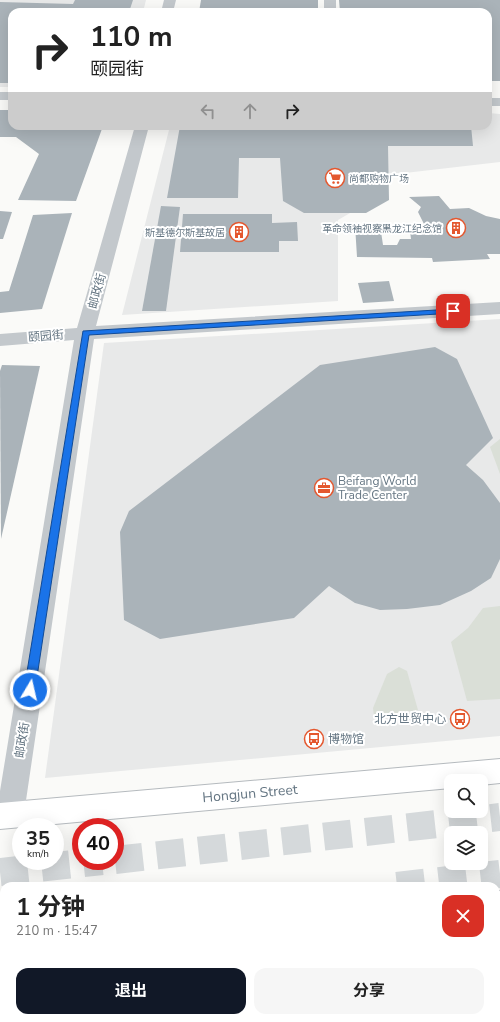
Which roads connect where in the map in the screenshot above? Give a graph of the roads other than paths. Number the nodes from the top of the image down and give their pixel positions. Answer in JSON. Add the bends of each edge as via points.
{"nodes":[{"id":1,"x":141,"y":130,"type":"edge"},
{"id":2,"x":500,"y":308,"type":"edge"},
{"id":3,"x":85,"y":333,"type":"junction"},
{"id":4,"x":0,"y":340,"type":"edge"},
{"id":5,"x":500,"y":771,"type":"edge"},
{"id":6,"x":5,"y":815,"type":"edge"}],
"edges":[{"from":1,"to":3,"type":"street","name":"邮政街"},
{"from":2,"to":3,"type":"street","name":"颐园街"},
{"from":3,"to":4,"type":"street","name":"颐园街"},
{"from":3,"to":6,"type":"street","name":"邮政街"},
{"from":5,"to":6,"type":"main road","name":"Hongjun Street"}]}
